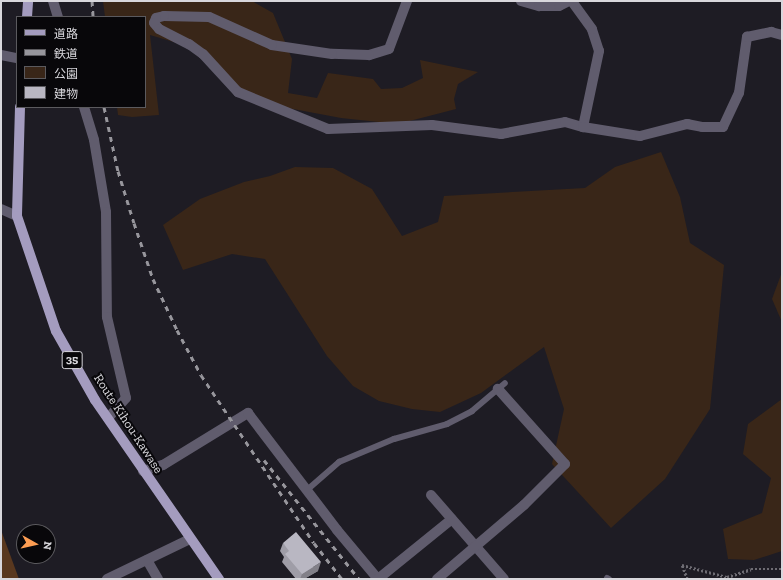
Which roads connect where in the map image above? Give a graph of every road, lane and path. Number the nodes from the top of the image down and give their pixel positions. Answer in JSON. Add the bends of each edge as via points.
{"nodes":[{"id":1,"x":28,"y":1,"type":"edge"},
{"id":2,"x":53,"y":1,"type":"edge"},
{"id":3,"x":407,"y":1,"type":"edge"},
{"id":4,"x":521,"y":1,"type":"edge"},
{"id":5,"x":571,"y":1,"type":"edge"},
{"id":6,"x":26,"y":16,"type":"edge"},
{"id":7,"x":58,"y":16,"type":"edge"},
{"id":8,"x":782,"y":36,"type":"edge"},
{"id":9,"x":1,"y":55,"type":"edge"},
{"id":10,"x":16,"y":58,"type":"edge"},
{"id":11,"x":20,"y":108,"type":"edge"},
{"id":12,"x":84,"y":108,"type":"edge"},
{"id":13,"x":583,"y":127,"type":"junction"},
{"id":14,"x":1,"y":209,"type":"edge"},
{"id":15,"x":17,"y":216,"type":"junction"},
{"id":16,"x":502,"y":386,"type":"joint"},
{"id":17,"x":108,"y":418,"type":"junction"},
{"id":18,"x":143,"y":471,"type":"junction"},
{"id":19,"x":307,"y":490,"type":"junction"},
{"id":20,"x":431,"y":495,"type":"dead end"},
{"id":21,"x":452,"y":519,"type":"junction"},
{"id":22,"x":190,"y":539,"type":"junction"},
{"id":23,"x":476,"y":547,"type":"junction"},
{"id":24,"x":147,"y":560,"type":"junction"},
{"id":25,"x":782,"y":569,"type":"edge"},
{"id":26,"x":500,"y":577,"type":"edge"},
{"id":27,"x":107,"y":579,"type":"edge"},
{"id":28,"x":158,"y":579,"type":"edge"},
{"id":29,"x":219,"y":579,"type":"edge"},
{"id":30,"x":437,"y":579,"type":"edge"},
{"id":31,"x":687,"y":579,"type":"edge"}],
"edges":[{"from":1,"to":6,"type":"main road"},
{"from":2,"to":7,"type":"street"},
{"from":3,"to":13,"type":"street","via":[[389,49],[369,55],[332,54],[272,45],[209,17],[164,16],[156,18],[154,23],[159,29],[189,44],[202,54],[238,92],[328,129],[432,125],[501,134],[565,122]]},
{"from":4,"to":5,"type":"street","via":[[539,6],[559,6]]},
{"from":5,"to":13,"type":"street","via":[[592,29],[599,51]]},
{"from":8,"to":13,"type":"street","via":[[771,32],[746,37],[739,92],[723,127],[687,124],[640,136]]},
{"from":9,"to":10,"type":"street"},
{"from":11,"to":15,"type":"main road","name":"Route Kihou-Kawase","number":"35"},
{"from":12,"to":17,"type":"street","via":[[94,140],[106,212],[107,317],[126,398]]},
{"from":14,"to":15,"type":"street"},
{"from":15,"to":17,"type":"main road","name":"Route Kihou-Kawase","number":"35","via":[[56,331],[94,400]]},
{"from":16,"to":19,"type":"lane","via":[[472,411],[447,424],[394,439],[339,462]]},
{"from":16,"to":23,"type":"street","via":[[565,464],[524,505]]},
{"from":17,"to":18,"type":"main road","name":"Route Kihou-Kawase","number":"35"},
{"from":18,"to":19,"type":"street","via":[[162,465],[248,413]]},
{"from":18,"to":22,"type":"main road","name":"Route Kihou-Kawase","number":"35"},
{"from":19,"to":21,"type":"street","via":[[378,579]]},
{"from":20,"to":21,"type":"street"},
{"from":21,"to":23,"type":"street"},
{"from":22,"to":24,"type":"street"},
{"from":22,"to":29,"type":"main road","name":"Route Kihou-Kawase","number":"35"},
{"from":23,"to":26,"type":"street"},
{"from":23,"to":30,"type":"street"},
{"from":24,"to":27,"type":"street"},
{"from":24,"to":28,"type":"street"},
{"from":25,"to":31,"type":"path","via":[[751,569],[727,577],[682,565]]}]}
